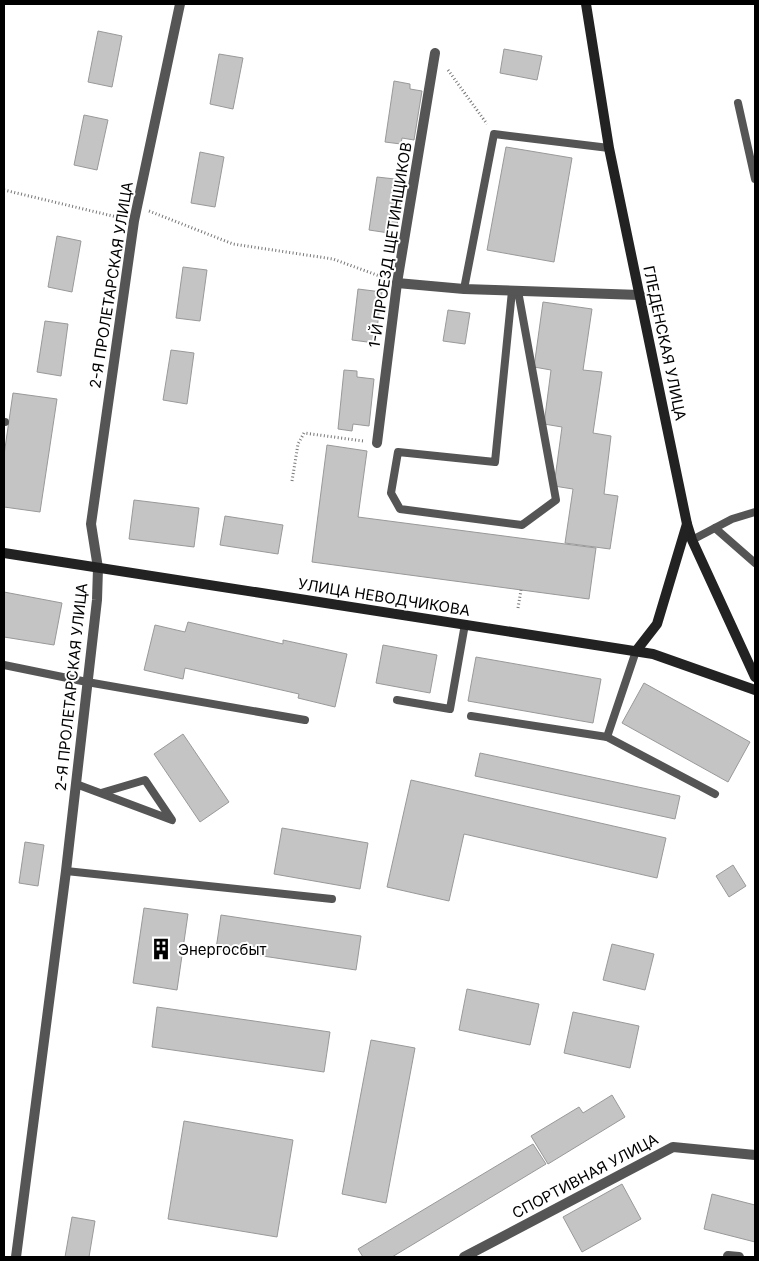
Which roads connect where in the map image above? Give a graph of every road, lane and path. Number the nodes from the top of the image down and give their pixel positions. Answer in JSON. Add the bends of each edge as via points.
{"nodes":[{"id":1,"x":180,"y":4,"type":"edge"},
{"id":2,"x":586,"y":4,"type":"edge"},
{"id":3,"x":435,"y":53,"type":"joint"},
{"id":4,"x":738,"y":103,"type":"dead end"},
{"id":5,"x":494,"y":134,"type":"junction"},
{"id":6,"x":609,"y":148,"type":"junction"},
{"id":7,"x":755,"y":179,"type":"edge"},
{"id":8,"x":4,"y":190,"type":"edge"},
{"id":9,"x":137,"y":206,"type":"junction"},
{"id":10,"x":134,"y":221,"type":"junction"},
{"id":11,"x":398,"y":283,"type":"junction"},
{"id":12,"x":464,"y":289,"type":"junction"},
{"id":13,"x":515,"y":291,"type":"junction"},
{"id":14,"x":640,"y":295,"type":"junction"},
{"id":15,"x":377,"y":443,"type":"joint"},
{"id":16,"x":292,"y":481,"type":"dead end"},
{"id":17,"x":755,"y":512,"type":"edge"},
{"id":18,"x":687,"y":524,"type":"junction"},
{"id":19,"x":715,"y":528,"type":"junction"},
{"id":20,"x":692,"y":540,"type":"junction"},
{"id":21,"x":4,"y":553,"type":"edge"},
{"id":22,"x":755,"y":563,"type":"edge"},
{"id":23,"x":98,"y":568,"type":"junction"},
{"id":24,"x":521,"y":590,"type":"dead end"},
{"id":25,"x":518,"y":608,"type":"dead end"},
{"id":26,"x":464,"y":624,"type":"junction"},
{"id":27,"x":636,"y":652,"type":"junction"},
{"id":28,"x":4,"y":665,"type":"edge"},
{"id":29,"x":755,"y":677,"type":"edge"},
{"id":30,"x":88,"y":682,"type":"junction"},
{"id":31,"x":755,"y":690,"type":"edge"},
{"id":32,"x":397,"y":700,"type":"dead end"},
{"id":33,"x":471,"y":716,"type":"dead end"},
{"id":34,"x":305,"y":720,"type":"dead end"},
{"id":35,"x":607,"y":737,"type":"junction"},
{"id":36,"x":76,"y":784,"type":"junction"},
{"id":37,"x":101,"y":793,"type":"junction"},
{"id":38,"x":715,"y":794,"type":"dead end"},
{"id":39,"x":66,"y":871,"type":"junction"},
{"id":40,"x":332,"y":899,"type":"dead end"},
{"id":41,"x":755,"y":1155,"type":"edge"},
{"id":42,"x":16,"y":1257,"type":"edge"},
{"id":43,"x":464,"y":1257,"type":"edge"},
{"id":44,"x":728,"y":1257,"type":"edge"},
{"id":45,"x":739,"y":1257,"type":"edge"}],
"edges":[{"from":1,"to":9,"type":"street","name":"2-Я ПРОЛЕТАРСКАЯ УЛИЦА"},
{"from":2,"to":6,"type":"main road","name":"ГЛЕДЕНСКАЯ УЛИЦА"},
{"from":3,"to":5,"type":"path"},
{"from":3,"to":11,"type":"street","name":"1-Й ПРОЕЗД ЩЕТИНЩИКОВ"},
{"from":4,"to":7,"type":"lane"},
{"from":5,"to":6,"type":"lane"},
{"from":5,"to":12,"type":"lane"},
{"from":6,"to":14,"type":"main road","name":"ГЛЕДЕНСКАЯ УЛИЦА"},
{"from":8,"to":10,"type":"path"},
{"from":9,"to":10,"type":"street","name":"2-Я ПРОЛЕТАРСКАЯ УЛИЦА"},
{"from":9,"to":11,"type":"path","via":[[233,244],[334,259]]},
{"from":10,"to":23,"type":"street","name":"2-Я ПРОЛЕТАРСКАЯ УЛИЦА","via":[[91,524]]},
{"from":11,"to":12,"type":"street"},
{"from":11,"to":15,"type":"street","name":"1-Й ПРОЕЗД ЩЕТИНЩИКОВ"},
{"from":12,"to":13,"type":"street"},
{"from":13,"to":13,"type":"lane","via":[[495,462],[398,452],[392,493],[400,509],[522,525],[556,500]]},
{"from":13,"to":14,"type":"street"},
{"from":14,"to":18,"type":"main road","name":"ГЛЕДЕНСКАЯ УЛИЦА"},
{"from":15,"to":16,"type":"path","via":[[304,433],[298,444]]},
{"from":17,"to":19,"type":"lane"},
{"from":18,"to":20,"type":"main road","name":"ГЛЕДЕНСКАЯ УЛИЦА"},
{"from":18,"to":27,"type":"main road","via":[[657,624]]},
{"from":19,"to":20,"type":"lane"},
{"from":19,"to":22,"type":"lane"},
{"from":20,"to":29,"type":"main road","name":"ГЛЕДЕНСКАЯ УЛИЦА"},
{"from":21,"to":23,"type":"main road","name":"УЛИЦА НЕВОДЧИКОВА"},
{"from":23,"to":26,"type":"main road","name":"УЛИЦА НЕВОДЧИКОВА"},
{"from":23,"to":30,"type":"street","name":"2-Я ПРОЛЕТАРСКАЯ УЛИЦА"},
{"from":24,"to":25,"type":"path"},
{"from":26,"to":27,"type":"main road","name":"УЛИЦА НЕВОДЧИКОВА"},
{"from":26,"to":32,"type":"lane","via":[[450,709]]},
{"from":27,"to":31,"type":"main road","name":"УЛИЦА НЕВОДЧИКОВА","via":[[653,654]]},
{"from":27,"to":35,"type":"lane"},
{"from":28,"to":30,"type":"lane"},
{"from":30,"to":34,"type":"lane"},
{"from":30,"to":36,"type":"street","name":"2-Я ПРОЛЕТАРСКАЯ УЛИЦА"},
{"from":33,"to":35,"type":"lane"},
{"from":35,"to":38,"type":"lane"},
{"from":36,"to":37,"type":"lane"},
{"from":36,"to":39,"type":"street","name":"2-Я ПРОЛЕТАРСКАЯ УЛИЦА"},
{"from":37,"to":37,"type":"lane","via":[[146,810],[172,820],[145,780]]},
{"from":39,"to":40,"type":"lane"},
{"from":39,"to":42,"type":"street","name":"2-Я ПРОЛЕТАРСКАЯ УЛИЦА"},
{"from":41,"to":43,"type":"street","name":"СПОРТИВНАЯ УЛИЦА","via":[[673,1147]]},
{"from":44,"to":45,"type":"street"}]}
